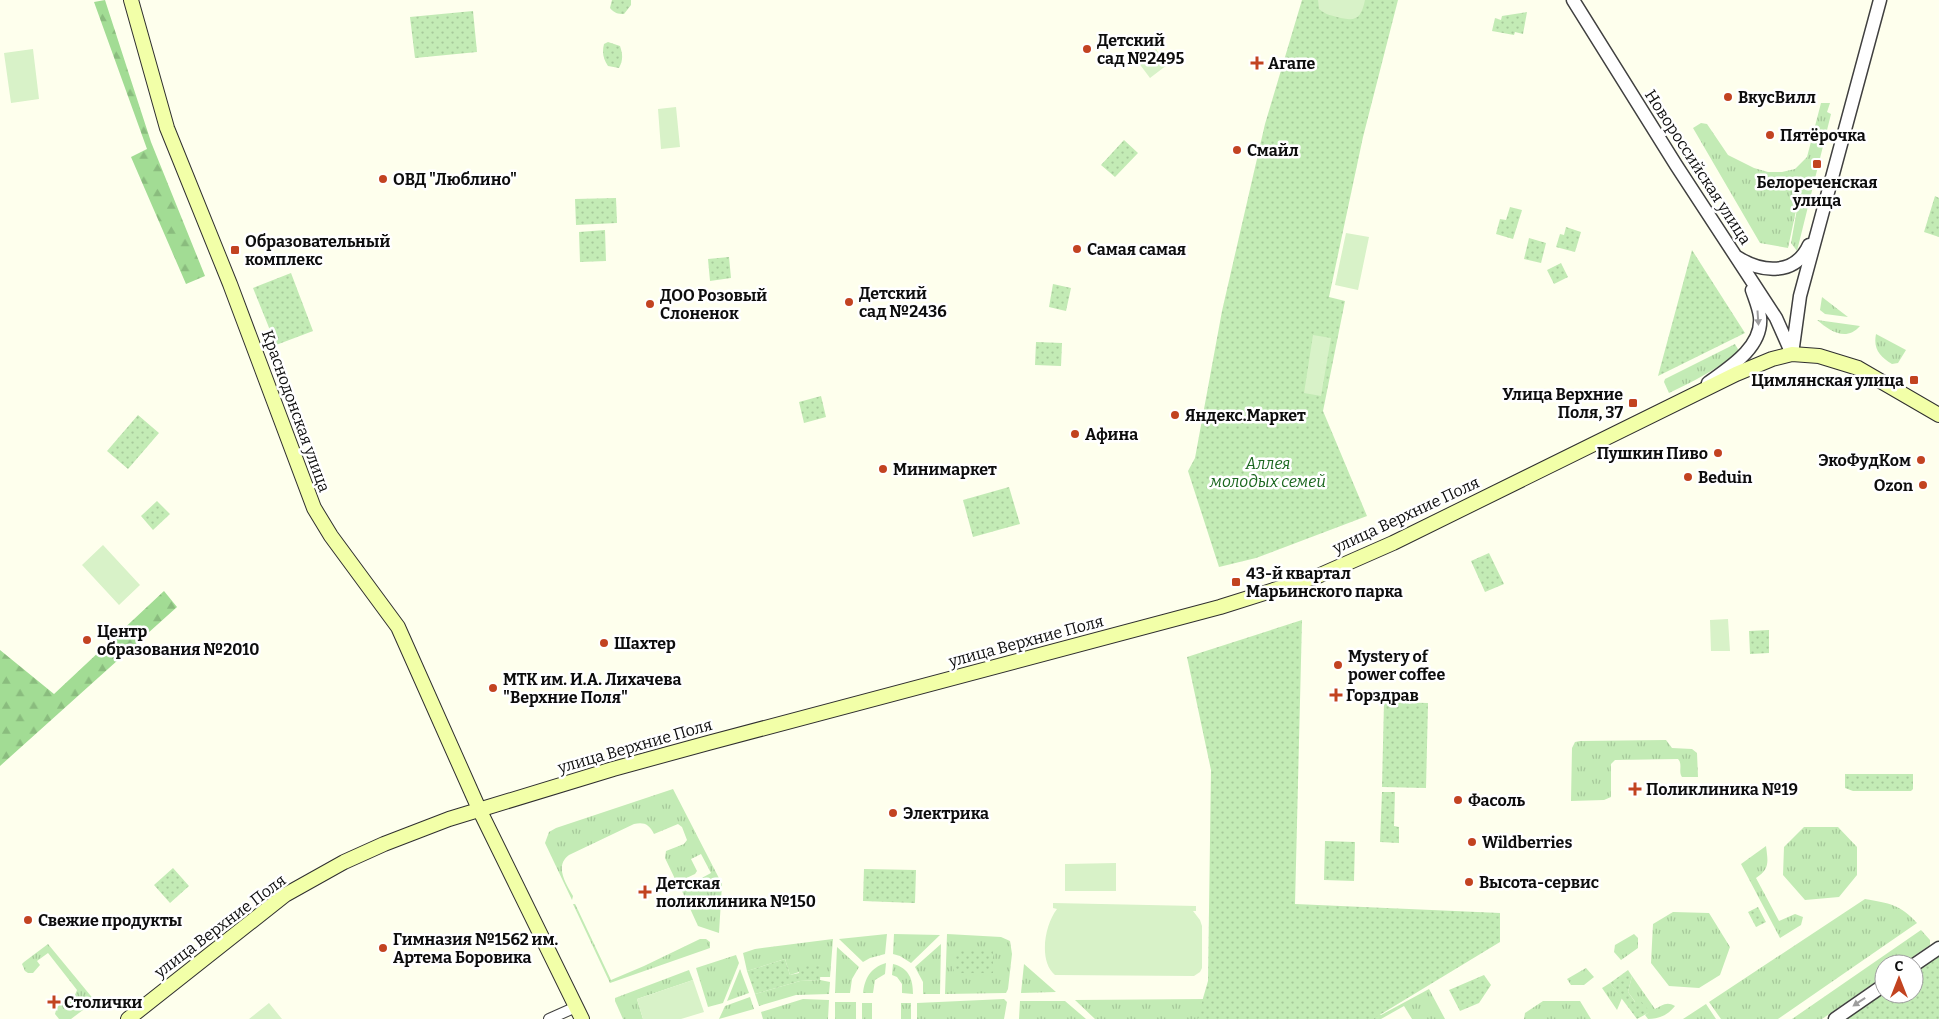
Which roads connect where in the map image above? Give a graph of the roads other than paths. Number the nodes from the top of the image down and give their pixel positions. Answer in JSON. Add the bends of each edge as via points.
{"nodes":[{"id":1,"x":131,"y":0,"type":"edge"},
{"id":2,"x":1573,"y":0,"type":"edge"},
{"id":3,"x":1880,"y":0,"type":"edge"},
{"id":4,"x":1819,"y":224,"type":"junction"},
{"id":5,"x":1735,"y":255,"type":"junction"},
{"id":6,"x":1746,"y":271,"type":"junction"},
{"id":7,"x":1792,"y":354,"type":"junction"},
{"id":8,"x":1691,"y":396,"type":"junction"},
{"id":9,"x":1939,"y":415,"type":"edge"},
{"id":10,"x":479,"y":809,"type":"junction"},
{"id":11,"x":1939,"y":948,"type":"edge"},
{"id":12,"x":1924,"y":958,"type":"edge"},
{"id":13,"x":1874,"y":993,"type":"edge"},
{"id":14,"x":579,"y":1013,"type":"edge"},
{"id":15,"x":128,"y":1019,"type":"edge"},
{"id":16,"x":549,"y":1019,"type":"edge"},
{"id":17,"x":1835,"y":1019,"type":"edge"}],
"edges":[{"from":1,"to":10,"type":"main road","name":"Краснодонская улица","via":[[167,128],[314,508],[398,627]]},
{"from":2,"to":5,"type":"street","name":"Новороссийская улица"},
{"from":3,"to":4,"type":"street"},
{"from":4,"to":5,"type":"street","via":[[1805,255],[1787,267],[1763,268]]},
{"from":4,"to":7,"type":"street","via":[[1800,296]]},
{"from":5,"to":6,"type":"street","name":"Новороссийская улица"},
{"from":6,"to":7,"type":"street","name":"Новороссийская улица","via":[[1776,318]]},
{"from":6,"to":8,"type":"street","one_way":true,"via":[[1760,318],[1755,338],[1732,365]]},
{"from":7,"to":8,"type":"main road","name":"улица Верхние Поля","via":[[1750,368]]},
{"from":7,"to":9,"type":"main road","name":"улица Верхние Поля","via":[[1819,356],[1858,368]]},
{"from":8,"to":10,"type":"main road","name":"улица Верхние Поля","via":[[1318,576],[1220,607],[708,743]]},
{"from":10,"to":14,"type":"main road","name":"Краснодонская улица"},
{"from":10,"to":15,"type":"main road","name":"улица Верхние Поля","via":[[384,844],[285,895]]},
{"from":11,"to":12,"type":"street"},
{"from":13,"to":17,"type":"street","one_way":true},
{"from":14,"to":16,"type":"street"}]}
